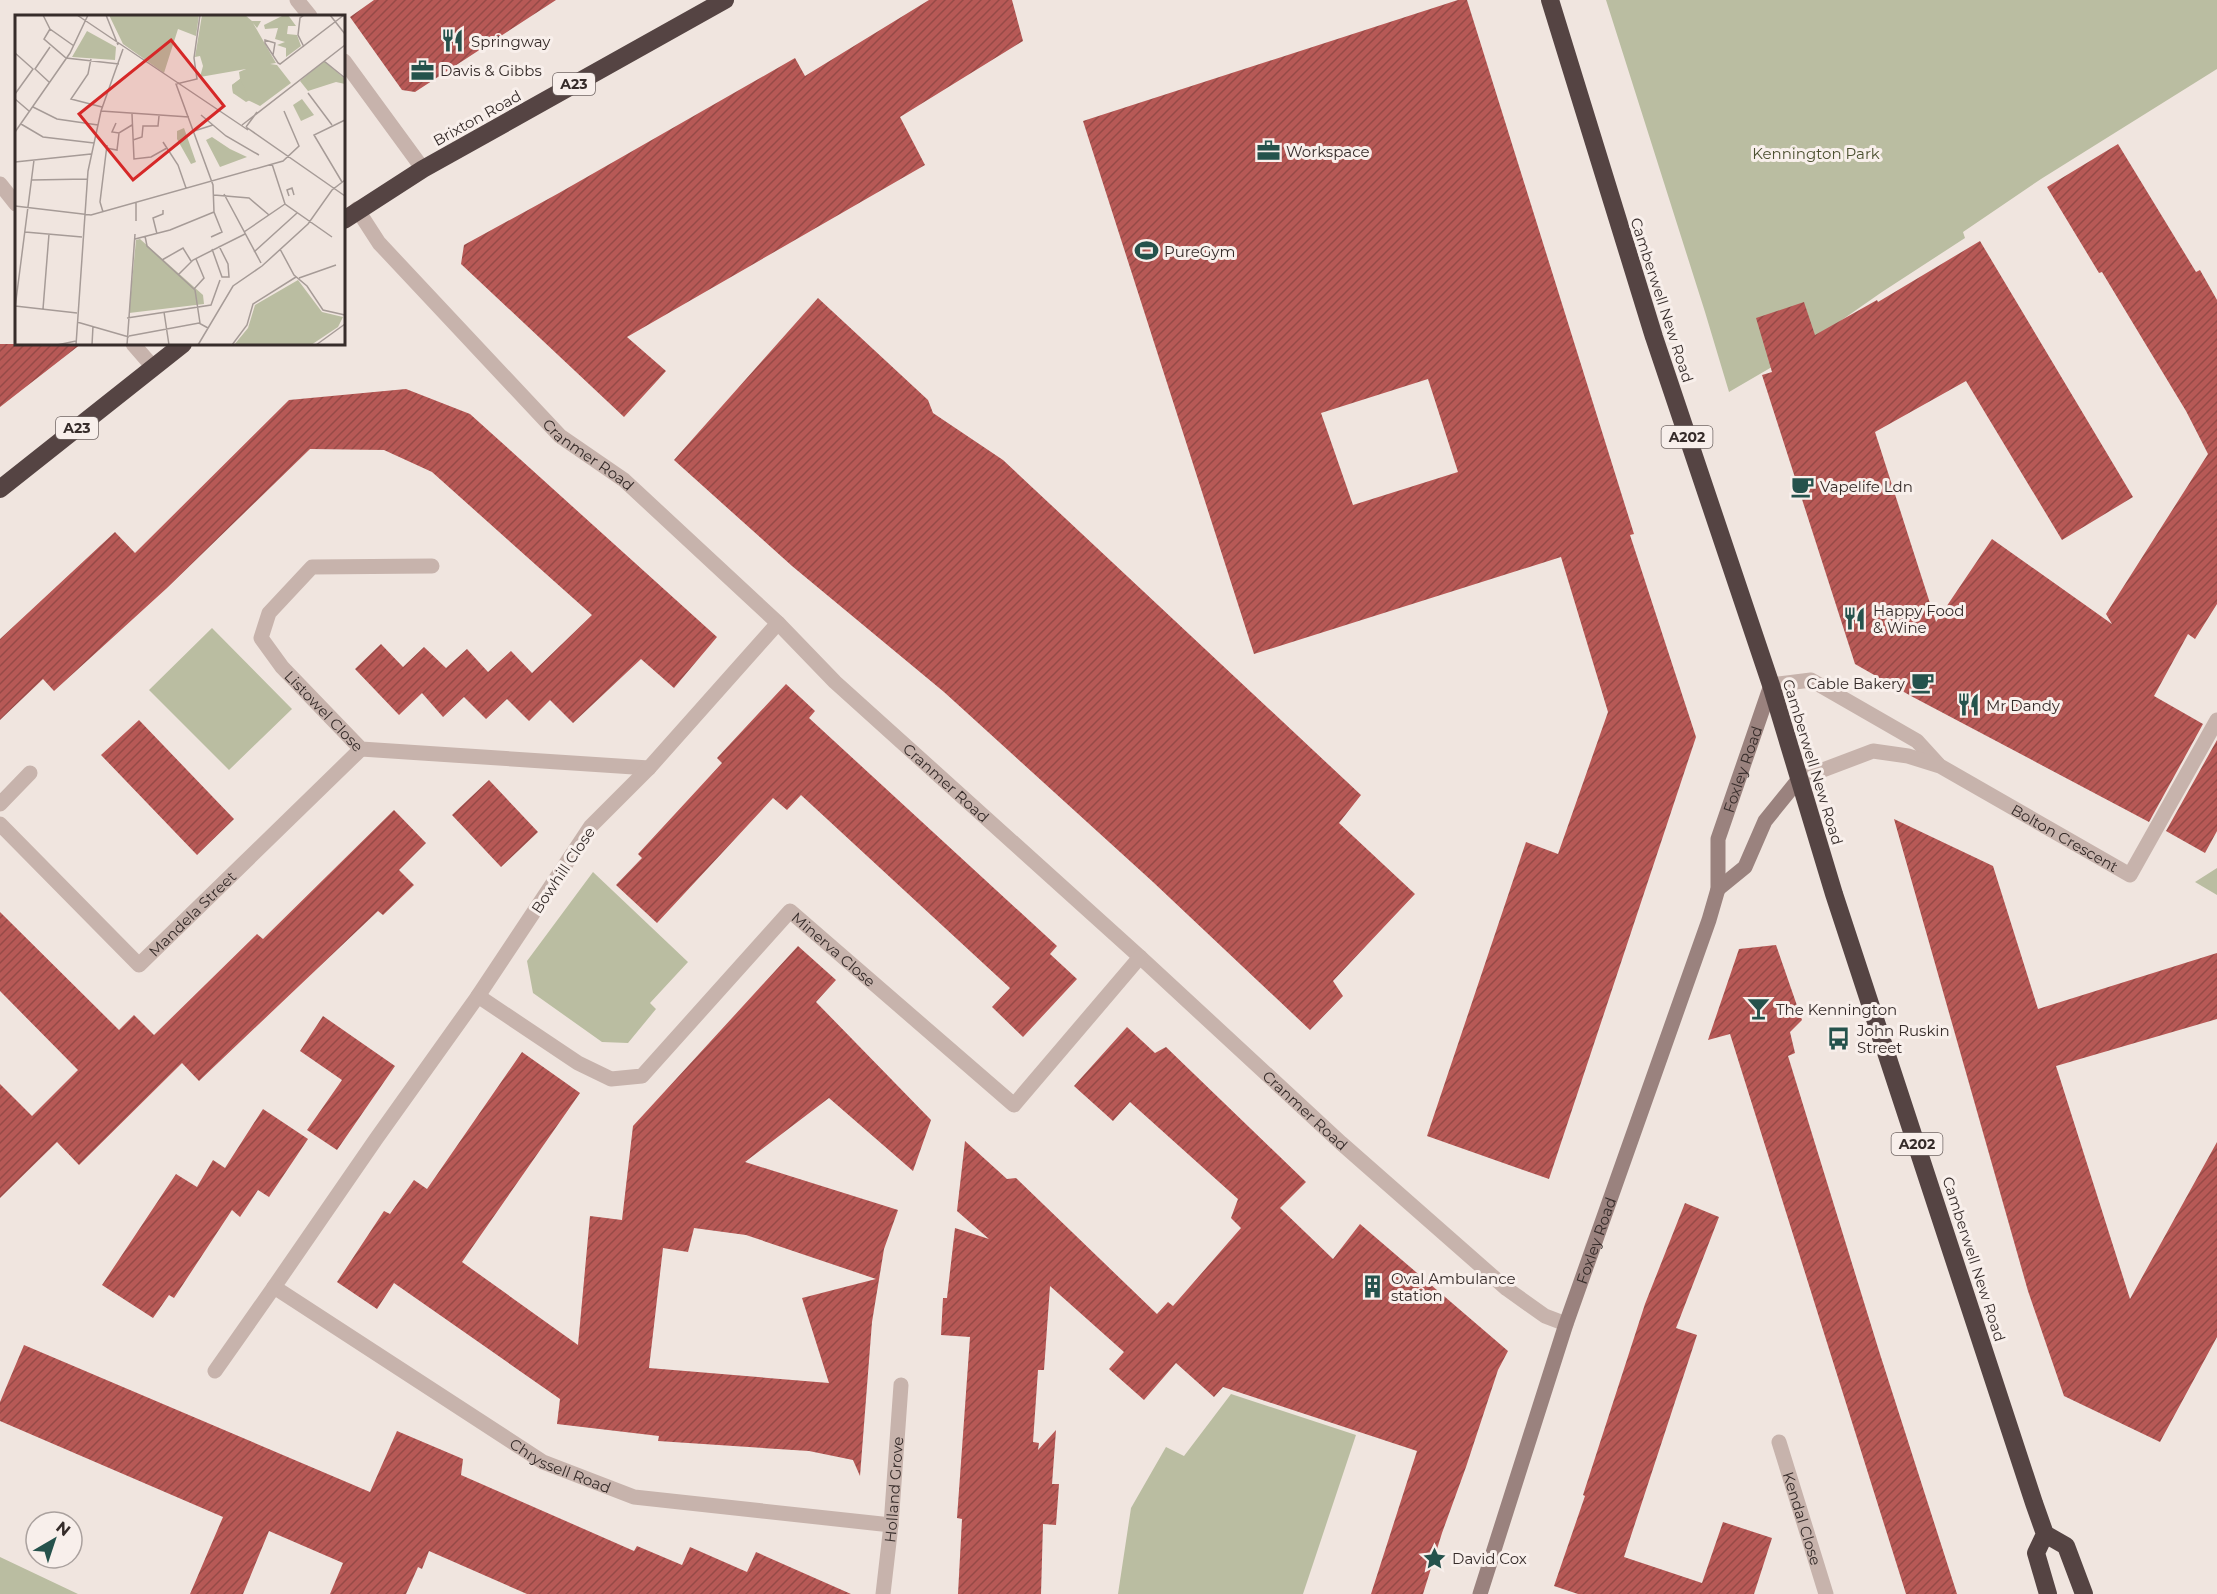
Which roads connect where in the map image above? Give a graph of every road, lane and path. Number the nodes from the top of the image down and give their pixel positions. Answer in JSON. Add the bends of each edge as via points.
{"nodes":[{"id":1,"x":297,"y":0,"type":"edge"},
{"id":2,"x":725,"y":0,"type":"edge"},
{"id":3,"x":1550,"y":0,"type":"edge"},
{"id":4,"x":309,"y":15,"type":"edge"},
{"id":5,"x":345,"y":62,"type":"edge"},
{"id":6,"x":423,"y":169,"type":"junction"},
{"id":7,"x":0,"y":184,"type":"edge"},
{"id":8,"x":15,"y":203,"type":"edge"},
{"id":9,"x":350,"y":215,"type":"edge"},
{"id":10,"x":134,"y":345,"type":"edge"},
{"id":11,"x":182,"y":345,"type":"edge"},
{"id":12,"x":153,"y":367,"type":"junction"},
{"id":13,"x":0,"y":489,"type":"edge"},
{"id":14,"x":432,"y":566,"type":"dead end"},
{"id":15,"x":777,"y":623,"type":"junction"},
{"id":16,"x":1772,"y":685,"type":"junction"},
{"id":17,"x":2217,"y":720,"type":"edge"},
{"id":18,"x":362,"y":749,"type":"junction"},
{"id":19,"x":1940,"y":766,"type":"junction"},
{"id":20,"x":649,"y":768,"type":"junction"},
{"id":21,"x":30,"y":773,"type":"dead end"},
{"id":22,"x":1799,"y":778,"type":"junction"},
{"id":23,"x":0,"y":804,"type":"edge"},
{"id":24,"x":0,"y":824,"type":"edge"},
{"id":25,"x":1718,"y":889,"type":"junction"},
{"id":26,"x":1140,"y":957,"type":"junction"},
{"id":27,"x":478,"y":996,"type":"junction"},
{"id":28,"x":274,"y":1287,"type":"junction"},
{"id":29,"x":1566,"y":1324,"type":"junction"},
{"id":30,"x":215,"y":1371,"type":"dead end"},
{"id":31,"x":901,"y":1385,"type":"dead end"},
{"id":32,"x":1779,"y":1442,"type":"dead end"},
{"id":33,"x":891,"y":1525,"type":"junction"},
{"id":34,"x":2046,"y":1534,"type":"junction"},
{"id":35,"x":883,"y":1594,"type":"edge"},
{"id":36,"x":1480,"y":1594,"type":"edge"},
{"id":37,"x":1826,"y":1594,"type":"edge"},
{"id":38,"x":2048,"y":1594,"type":"edge"},
{"id":39,"x":2084,"y":1594,"type":"edge"}],
"edges":[{"from":1,"to":4,"type":"street"},
{"from":2,"to":6,"type":"highway","name":"Brixton Road","number":"A23"},
{"from":3,"to":16,"type":"highway","name":"Camberwell New Road","number":"A202","via":[[1654,337]]},
{"from":5,"to":6,"type":"street"},
{"from":6,"to":9,"type":"highway","name":"Brixton Road","number":"A23"},
{"from":7,"to":8,"type":"street"},
{"from":9,"to":15,"type":"street","name":"Cranmer Road","via":[[561,436],[624,480]]},
{"from":10,"to":12,"type":"street"},
{"from":11,"to":12,"type":"highway","number":"A23"},
{"from":12,"to":13,"type":"highway","number":"A23"},
{"from":14,"to":18,"type":"street","name":"Listowel Close","via":[[312,567],[269,613],[261,638],[282,666]]},
{"from":15,"to":20,"type":"street","name":"Bowhill Close"},
{"from":15,"to":26,"type":"street","name":"Cranmer Road","via":[[835,682]]},
{"from":16,"to":19,"type":"street","name":"Bolton Crescent","via":[[1811,680],[1917,741]]},
{"from":16,"to":22,"type":"highway","name":"Camberwell New Road","number":"A202"},
{"from":16,"to":25,"type":"street","name":"Foxley Road","via":[[1718,839]]},
{"from":17,"to":19,"type":"street","name":"Bolton Crescent","via":[[2130,875]]},
{"from":18,"to":20,"type":"street","name":"Listowel Close"},
{"from":18,"to":24,"type":"street","name":"Mandela Street","via":[[139,965]]},
{"from":19,"to":22,"type":"street","name":"Bolton Crescent","via":[[1874,751]]},
{"from":20,"to":27,"type":"street","name":"Bowhill Close","via":[[591,826]]},
{"from":21,"to":23,"type":"street"},
{"from":22,"to":25,"type":"street","via":[[1765,821],[1745,867]]},
{"from":22,"to":34,"type":"highway","name":"Camberwell New Road","number":"A202"},
{"from":25,"to":29,"type":"street","name":"Foxley Road"},
{"from":26,"to":27,"type":"street","name":"Minerva Close","via":[[1014,1105],[790,911],[642,1076],[611,1079],[578,1063]]},
{"from":26,"to":29,"type":"street","name":"Cranmer Road","via":[[1341,1143],[1508,1289],[1545,1316]]},
{"from":27,"to":28,"type":"street","name":"Bowhill Close"},
{"from":28,"to":30,"type":"street"},
{"from":28,"to":33,"type":"street","name":"Chryssell Road","via":[[553,1466],[634,1497]]},
{"from":29,"to":36,"type":"street","name":"Foxley Road"},
{"from":31,"to":33,"type":"street","name":"Holland Grove"},
{"from":32,"to":37,"type":"street","name":"Kendal Close"},
{"from":33,"to":35,"type":"street","name":"Holland Grove"},
{"from":34,"to":38,"type":"highway","via":[[2036,1553]]},
{"from":34,"to":39,"type":"highway","via":[[2066,1546]]}]}
